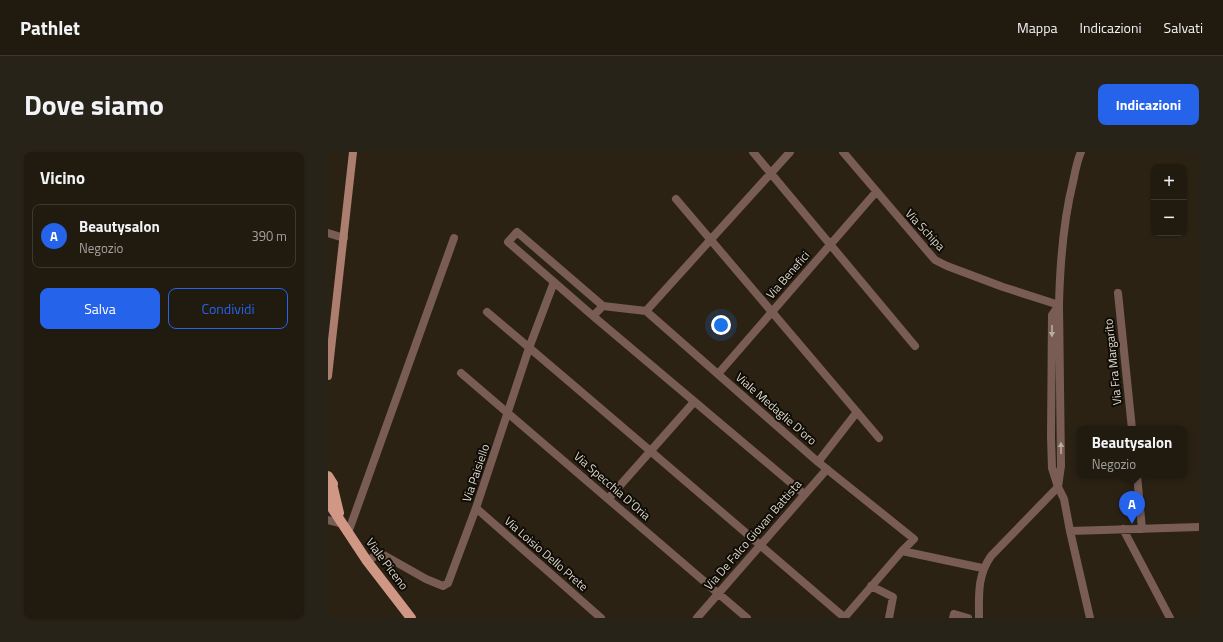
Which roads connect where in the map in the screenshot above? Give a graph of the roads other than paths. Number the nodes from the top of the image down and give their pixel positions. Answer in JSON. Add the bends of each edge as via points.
{"nodes":[{"id":1,"x":353,"y":152,"type":"edge"},
{"id":2,"x":754,"y":152,"type":"edge"},
{"id":3,"x":790,"y":152,"type":"edge"},
{"id":4,"x":843,"y":152,"type":"edge"},
{"id":5,"x":1082,"y":152,"type":"edge"},
{"id":6,"x":772,"y":173,"type":"junction"},
{"id":7,"x":876,"y":192,"type":"junction"},
{"id":8,"x":676,"y":200,"type":"dead end"},
{"id":9,"x":328,"y":233,"type":"edge"},
{"id":10,"x":344,"y":238,"type":"junction"},
{"id":11,"x":454,"y":238,"type":"dead end"},
{"id":12,"x":710,"y":240,"type":"junction"},
{"id":13,"x":830,"y":244,"type":"junction"},
{"id":14,"x":554,"y":282,"type":"junction"},
{"id":15,"x":1118,"y":293,"type":"dead end"},
{"id":16,"x":1059,"y":305,"type":"junction"},
{"id":17,"x":603,"y":306,"type":"junction"},
{"id":18,"x":646,"y":311,"type":"junction"},
{"id":19,"x":487,"y":312,"type":"dead end"},
{"id":20,"x":772,"y":312,"type":"junction"},
{"id":21,"x":594,"y":316,"type":"junction"},
{"id":22,"x":915,"y":346,"type":"dead end"},
{"id":23,"x":529,"y":348,"type":"junction"},
{"id":24,"x":460,"y":373,"type":"dead end"},
{"id":25,"x":718,"y":374,"type":"junction"},
{"id":26,"x":328,"y":376,"type":"edge"},
{"id":27,"x":694,"y":402,"type":"junction"},
{"id":28,"x":857,"y":412,"type":"junction"},
{"id":29,"x":509,"y":414,"type":"junction"},
{"id":30,"x":1132,"y":426,"type":"edge"},
{"id":31,"x":879,"y":438,"type":"dead end"},
{"id":32,"x":652,"y":450,"type":"junction"},
{"id":33,"x":818,"y":462,"type":"junction"},
{"id":34,"x":827,"y":469,"type":"junction"},
{"id":35,"x":329,"y":476,"type":"edge"},
{"id":36,"x":1137,"y":478,"type":"edge"},
{"id":37,"x":1058,"y":487,"type":"junction"},
{"id":38,"x":331,"y":492,"type":"edge"},
{"id":39,"x":804,"y":494,"type":"junction"},
{"id":40,"x":608,"y":499,"type":"junction"},
{"id":41,"x":328,"y":502,"type":"edge"},
{"id":42,"x":476,"y":508,"type":"junction"},
{"id":43,"x":328,"y":520,"type":"edge"},
{"id":44,"x":1199,"y":527,"type":"edge"},
{"id":45,"x":346,"y":528,"type":"junction"},
{"id":46,"x":1123,"y":529,"type":"junction"},
{"id":47,"x":1142,"y":529,"type":"junction"},
{"id":48,"x":1070,"y":531,"type":"junction"},
{"id":49,"x":760,"y":546,"type":"junction"},
{"id":50,"x":902,"y":551,"type":"junction"},
{"id":51,"x":367,"y":561,"type":"junction"},
{"id":52,"x":982,"y":568,"type":"junction"},
{"id":53,"x":871,"y":586,"type":"junction"},
{"id":54,"x":718,"y":593,"type":"junction"},
{"id":55,"x":411,"y":618,"type":"edge"},
{"id":56,"x":601,"y":618,"type":"edge"},
{"id":57,"x":697,"y":618,"type":"edge"},
{"id":58,"x":747,"y":618,"type":"edge"},
{"id":59,"x":845,"y":618,"type":"edge"},
{"id":60,"x":889,"y":618,"type":"edge"},
{"id":61,"x":953,"y":618,"type":"edge"},
{"id":62,"x":968,"y":618,"type":"edge"},
{"id":63,"x":979,"y":618,"type":"edge"},
{"id":64,"x":1090,"y":618,"type":"edge"},
{"id":65,"x":1170,"y":618,"type":"edge"}],
"edges":[{"from":1,"to":10,"type":"main road"},
{"from":2,"to":6,"type":"street"},
{"from":3,"to":6,"type":"street"},
{"from":4,"to":7,"type":"street","name":"Via Schipa"},
{"from":5,"to":16,"type":"street","via":[[1069,197],[1060,261]]},
{"from":6,"to":12,"type":"street"},
{"from":6,"to":13,"type":"street"},
{"from":7,"to":13,"type":"street","name":"Via Benefici"},
{"from":7,"to":16,"type":"street","name":"Via Schipa","via":[[935,260]]},
{"from":8,"to":12,"type":"street"},
{"from":9,"to":10,"type":"street"},
{"from":10,"to":26,"type":"main road"},
{"from":11,"to":45,"type":"street"},
{"from":12,"to":18,"type":"street"},
{"from":12,"to":20,"type":"street"},
{"from":13,"to":20,"type":"street","name":"Via Benefici"},
{"from":13,"to":22,"type":"street"},
{"from":14,"to":17,"type":"street","via":[[508,242],[517,232]]},
{"from":14,"to":21,"type":"street"},
{"from":14,"to":23,"type":"street","name":"Via Paisiello"},
{"from":15,"to":30,"type":"street","name":"Via Fra Margarito"},
{"from":16,"to":37,"type":"street","via":[[1061,466]]},
{"from":17,"to":18,"type":"street"},
{"from":17,"to":21,"type":"street"},
{"from":18,"to":25,"type":"street","name":"Viale Medaglie D'oro"},
{"from":19,"to":23,"type":"street"},
{"from":20,"to":25,"type":"street","name":"Via Benefici"},
{"from":20,"to":28,"type":"street"},
{"from":21,"to":27,"type":"street"},
{"from":23,"to":29,"type":"street","name":"Via Paisiello"},
{"from":23,"to":32,"type":"street"},
{"from":24,"to":29,"type":"street","name":"Via Specchia D'Oria"},
{"from":25,"to":33,"type":"street","name":"Viale Medaglie D'oro"},
{"from":27,"to":32,"type":"street"},
{"from":27,"to":39,"type":"street"},
{"from":28,"to":31,"type":"street"},
{"from":28,"to":33,"type":"street"},
{"from":29,"to":40,"type":"street","name":"Via Specchia D'Oria"},
{"from":29,"to":42,"type":"street","name":"Via Paisiello"},
{"from":32,"to":40,"type":"street"},
{"from":32,"to":49,"type":"street"},
{"from":33,"to":34,"type":"street","name":"Viale Medaglie D'oro"},
{"from":34,"to":39,"type":"street","name":"Via De Falco Giovan Battista"},
{"from":34,"to":50,"type":"street","name":"Viale Medaglie D'oro","via":[[914,539]]},
{"from":35,"to":38,"type":"main road","name":"Viale Piceno"},
{"from":36,"to":47,"type":"street"},
{"from":37,"to":48,"type":"street","via":[[1064,499]]},
{"from":37,"to":52,"type":"street"},
{"from":38,"to":45,"type":"main road","name":"Viale Piceno"},
{"from":39,"to":49,"type":"street","name":"Via De Falco Giovan Battista"},
{"from":40,"to":54,"type":"street","name":"Via Specchia D'Oria"},
{"from":41,"to":45,"type":"main road","name":"Viale Piceno"},
{"from":42,"to":51,"type":"street","name":"Via Paisiello","via":[[448,583],[443,586],[380,553]]},
{"from":42,"to":56,"type":"street","name":"Via Loisio Dello Prete"},
{"from":43,"to":45,"type":"street"},
{"from":44,"to":47,"type":"street"},
{"from":45,"to":51,"type":"main road","name":"Viale Piceno"},
{"from":46,"to":47,"type":"street"},
{"from":46,"to":48,"type":"street"},
{"from":46,"to":65,"type":"street"},
{"from":48,"to":64,"type":"street"},
{"from":49,"to":54,"type":"street","name":"Via De Falco Giovan Battista"},
{"from":49,"to":59,"type":"street"},
{"from":50,"to":52,"type":"street"},
{"from":50,"to":53,"type":"street"},
{"from":51,"to":55,"type":"main road","name":"Viale Piceno"},
{"from":52,"to":63,"type":"street"},
{"from":53,"to":59,"type":"street"},
{"from":53,"to":60,"type":"street","via":[[893,597]]},
{"from":54,"to":57,"type":"street","name":"Via De Falco Giovan Battista"},
{"from":54,"to":58,"type":"street","name":"Via Specchia D'Oria"},
{"from":61,"to":62,"type":"street","via":[[954,614]]}]}
